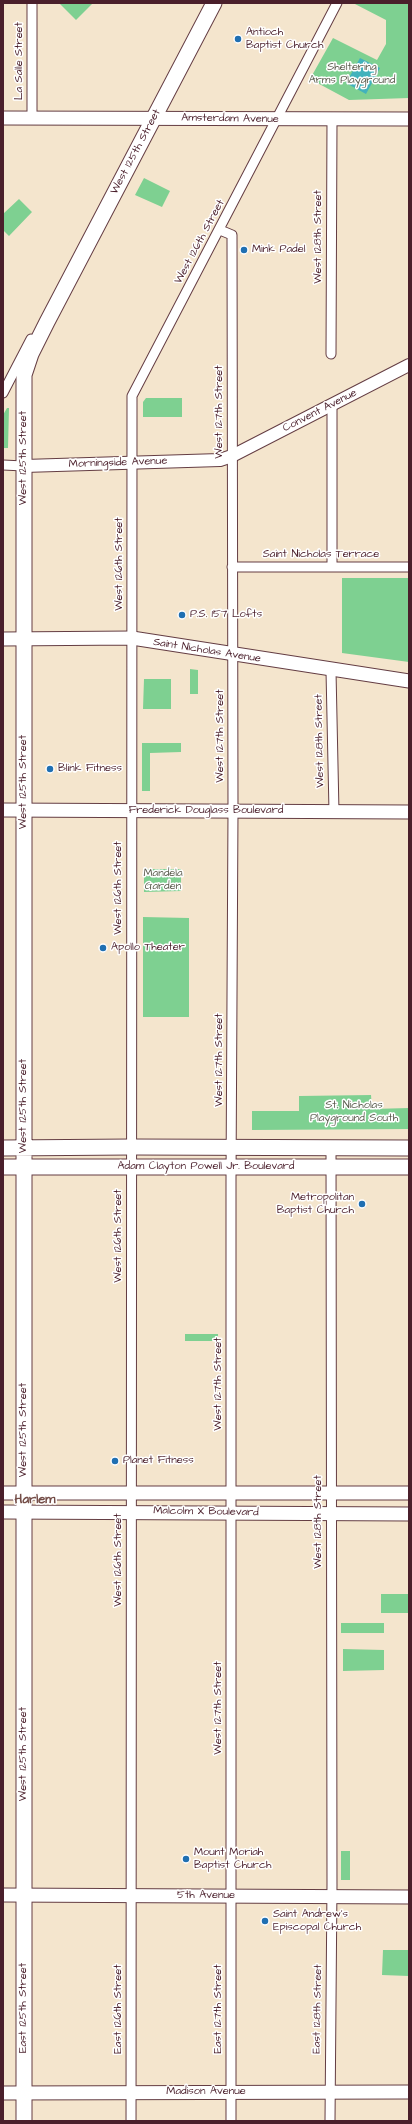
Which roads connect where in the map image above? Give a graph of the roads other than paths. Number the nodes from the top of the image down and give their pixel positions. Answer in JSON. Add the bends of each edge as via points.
{"nodes":[{"id":1,"x":32,"y":3,"type":"edge"},
{"id":2,"x":214,"y":3,"type":"edge"},
{"id":3,"x":338,"y":3,"type":"edge"},
{"id":4,"x":3,"y":118,"type":"edge"},
{"id":5,"x":32,"y":118,"type":"junction"},
{"id":6,"x":154,"y":118,"type":"junction"},
{"id":7,"x":409,"y":119,"type":"edge"},
{"id":8,"x":277,"y":120,"type":"junction"},
{"id":9,"x":332,"y":120,"type":"junction"},
{"id":10,"x":220,"y":230,"type":"junction"},
{"id":11,"x":47,"y":322,"type":"junction"},
{"id":12,"x":331,"y":354,"type":"dead end"},
{"id":13,"x":409,"y":365,"type":"edge"},
{"id":14,"x":3,"y":393,"type":"edge"},
{"id":15,"x":332,"y":405,"type":"junction"},
{"id":16,"x":232,"y":456,"type":"junction"},
{"id":17,"x":132,"y":462,"type":"junction"},
{"id":18,"x":3,"y":465,"type":"edge"},
{"id":19,"x":24,"y":466,"type":"junction"},
{"id":20,"x":232,"y":567,"type":"junction"},
{"id":21,"x":332,"y":567,"type":"junction"},
{"id":22,"x":409,"y":567,"type":"edge"},
{"id":23,"x":132,"y":638,"type":"junction"},
{"id":24,"x":3,"y":639,"type":"edge"},
{"id":25,"x":24,"y":639,"type":"junction"},
{"id":26,"x":233,"y":655,"type":"junction"},
{"id":27,"x":331,"y":671,"type":"junction"},
{"id":28,"x":409,"y":681,"type":"edge"},
{"id":29,"x":3,"y":810,"type":"edge"},
{"id":30,"x":24,"y":810,"type":"junction"},
{"id":31,"x":132,"y":811,"type":"junction"},
{"id":32,"x":233,"y":811,"type":"junction"},
{"id":33,"x":334,"y":812,"type":"junction"},
{"id":34,"x":409,"y":812,"type":"edge"},
{"id":35,"x":132,"y":1147,"type":"junction"},
{"id":36,"x":3,"y":1148,"type":"edge"},
{"id":37,"x":24,"y":1148,"type":"junction"},
{"id":38,"x":232,"y":1148,"type":"junction"},
{"id":39,"x":331,"y":1148,"type":"junction"},
{"id":40,"x":409,"y":1148,"type":"edge"},
{"id":41,"x":131,"y":1166,"type":"junction"},
{"id":42,"x":3,"y":1167,"type":"edge"},
{"id":43,"x":24,"y":1167,"type":"junction"},
{"id":44,"x":331,"y":1167,"type":"junction"},
{"id":45,"x":409,"y":1167,"type":"edge"},
{"id":46,"x":231,"y":1168,"type":"junction"},
{"id":47,"x":3,"y":1493,"type":"edge"},
{"id":48,"x":24,"y":1493,"type":"junction"},
{"id":49,"x":409,"y":1493,"type":"edge"},
{"id":50,"x":131,"y":1494,"type":"junction"},
{"id":51,"x":232,"y":1494,"type":"junction"},
{"id":52,"x":331,"y":1494,"type":"junction"},
{"id":53,"x":3,"y":1512,"type":"edge"},
{"id":54,"x":24,"y":1512,"type":"junction"},
{"id":55,"x":131,"y":1512,"type":"junction"},
{"id":56,"x":231,"y":1512,"type":"junction"},
{"id":57,"x":331,"y":1514,"type":"junction"},
{"id":58,"x":409,"y":1514,"type":"edge"},
{"id":59,"x":3,"y":1895,"type":"edge"},
{"id":60,"x":24,"y":1895,"type":"junction"},
{"id":61,"x":131,"y":1896,"type":"junction"},
{"id":62,"x":231,"y":1897,"type":"junction"},
{"id":63,"x":332,"y":1897,"type":"junction"},
{"id":64,"x":409,"y":1897,"type":"edge"},
{"id":65,"x":131,"y":2092,"type":"junction"},
{"id":66,"x":231,"y":2092,"type":"junction"},
{"id":67,"x":330,"y":2092,"type":"junction"},
{"id":68,"x":409,"y":2092,"type":"edge"},
{"id":69,"x":3,"y":2093,"type":"edge"},
{"id":70,"x":24,"y":2093,"type":"junction"},
{"id":71,"x":24,"y":2121,"type":"edge"},
{"id":72,"x":131,"y":2121,"type":"edge"},
{"id":73,"x":231,"y":2121,"type":"edge"},
{"id":74,"x":330,"y":2121,"type":"edge"}],
"edges":[{"from":1,"to":5,"type":"street","name":"La Salle Street"},
{"from":2,"to":6,"type":"main road","name":"West 125th Street"},
{"from":3,"to":8,"type":"street","name":"West 126th Street"},
{"from":4,"to":5,"type":"main road","name":"Amsterdam Avenue"},
{"from":5,"to":6,"type":"main road","name":"Amsterdam Avenue"},
{"from":6,"to":8,"type":"main road","name":"Amsterdam Avenue"},
{"from":6,"to":11,"type":"main road","name":"West 125th Street"},
{"from":7,"to":9,"type":"main road","name":"Amsterdam Avenue"},
{"from":8,"to":9,"type":"main road","name":"Amsterdam Avenue"},
{"from":8,"to":10,"type":"street","name":"West 126th Street"},
{"from":9,"to":12,"type":"street","name":"West 128th Street"},
{"from":10,"to":16,"type":"street","name":"West 127th Street","via":[[232,235]]},
{"from":10,"to":17,"type":"street","name":"West 126th Street","via":[[133,394]]},
{"from":11,"to":14,"type":"street","name":"West 125th Street","via":[[31,338]]},
{"from":11,"to":19,"type":"main road","name":"West 125th Street","via":[[25,369]]},
{"from":13,"to":15,"type":"street","name":"Convent Avenue"},
{"from":15,"to":16,"type":"street","name":"Convent Avenue"},
{"from":15,"to":21,"type":"street"},
{"from":16,"to":17,"type":"street","name":"Morningside Avenue","via":[[220,460]]},
{"from":16,"to":20,"type":"street","name":"West 127th Street"},
{"from":17,"to":19,"type":"street","name":"Morningside Avenue"},
{"from":17,"to":23,"type":"street","name":"West 126th Street"},
{"from":18,"to":19,"type":"street","name":"Morningside Avenue"},
{"from":19,"to":25,"type":"main road","name":"West 125th Street"},
{"from":20,"to":21,"type":"street","name":"Saint Nicholas Terrace"},
{"from":20,"to":26,"type":"street","name":"West 127th Street"},
{"from":21,"to":22,"type":"street","name":"Saint Nicholas Terrace"},
{"from":23,"to":25,"type":"main road","name":"Saint Nicholas Avenue"},
{"from":23,"to":26,"type":"main road","name":"Saint Nicholas Avenue"},
{"from":23,"to":31,"type":"street","name":"West 126th Street"},
{"from":24,"to":25,"type":"main road","name":"Saint Nicholas Avenue"},
{"from":25,"to":30,"type":"main road","name":"West 125th Street"},
{"from":26,"to":27,"type":"main road","name":"Saint Nicholas Avenue"},
{"from":26,"to":32,"type":"street","name":"West 127th Street"},
{"from":27,"to":28,"type":"main road","name":"Saint Nicholas Avenue"},
{"from":27,"to":33,"type":"street","name":"West 128th Street"},
{"from":29,"to":30,"type":"main road","name":"Frederick Douglass Boulevard"},
{"from":30,"to":31,"type":"main road","name":"Frederick Douglass Boulevard"},
{"from":30,"to":37,"type":"main road","name":"West 125th Street"},
{"from":31,"to":32,"type":"main road","name":"Frederick Douglass Boulevard"},
{"from":31,"to":35,"type":"street","name":"West 126th Street"},
{"from":32,"to":33,"type":"main road","name":"Frederick Douglass Boulevard"},
{"from":32,"to":38,"type":"street","name":"West 127th Street"},
{"from":33,"to":34,"type":"main road","name":"Frederick Douglass Boulevard"},
{"from":35,"to":37,"type":"main road","name":"Adam Clayton Powell Jr. Boulevard"},
{"from":35,"to":38,"type":"main road","name":"Adam Clayton Powell Jr. Boulevard"},
{"from":35,"to":41,"type":"street","name":"West 126th Street"},
{"from":36,"to":37,"type":"main road","name":"Adam Clayton Powell Jr. Boulevard"},
{"from":37,"to":43,"type":"main road","name":"West 125th Street"},
{"from":38,"to":39,"type":"main road","name":"Adam Clayton Powell Jr. Boulevard"},
{"from":38,"to":46,"type":"street","name":"West 127th Street"},
{"from":39,"to":40,"type":"main road","name":"Adam Clayton Powell Jr. Boulevard"},
{"from":39,"to":44,"type":"street","name":"West 128th Street"},
{"from":41,"to":43,"type":"main road","name":"Adam Clayton Powell Jr. Boulevard"},
{"from":41,"to":46,"type":"main road","name":"Adam Clayton Powell Jr. Boulevard"},
{"from":41,"to":50,"type":"street","name":"West 126th Street"},
{"from":42,"to":43,"type":"main road","name":"Adam Clayton Powell Jr. Boulevard"},
{"from":43,"to":48,"type":"main road","name":"West 125th Street"},
{"from":44,"to":45,"type":"main road","name":"Adam Clayton Powell Jr. Boulevard"},
{"from":44,"to":46,"type":"main road","name":"Adam Clayton Powell Jr. Boulevard"},
{"from":44,"to":52,"type":"street","name":"West 128th Street"},
{"from":46,"to":51,"type":"street","name":"West 127th Street"},
{"from":47,"to":48,"type":"main road","name":"Malcolm X Boulevard"},
{"from":48,"to":50,"type":"main road","name":"Malcolm X Boulevard"},
{"from":48,"to":54,"type":"main road","name":"West 125th Street"},
{"from":49,"to":52,"type":"main road","name":"Malcolm X Boulevard"},
{"from":50,"to":51,"type":"main road","name":"Malcolm X Boulevard"},
{"from":50,"to":55,"type":"street","name":"West 126th Street"},
{"from":51,"to":52,"type":"main road","name":"Malcolm X Boulevard"},
{"from":51,"to":56,"type":"street","name":"West 127th Street"},
{"from":52,"to":57,"type":"street","name":"West 128th Street"},
{"from":53,"to":54,"type":"main road","name":"Malcolm X Boulevard"},
{"from":54,"to":55,"type":"main road","name":"Malcolm X Boulevard"},
{"from":54,"to":60,"type":"main road","name":"West 125th Street"},
{"from":55,"to":56,"type":"main road","name":"Malcolm X Boulevard"},
{"from":55,"to":61,"type":"street","name":"West 126th Street"},
{"from":56,"to":57,"type":"main road","name":"Malcolm X Boulevard"},
{"from":56,"to":62,"type":"street","name":"West 127th Street"},
{"from":57,"to":58,"type":"main road","name":"Malcolm X Boulevard"},
{"from":57,"to":63,"type":"street","name":"West 128th Street"},
{"from":59,"to":60,"type":"main road","name":"5th Avenue"},
{"from":60,"to":61,"type":"main road","name":"5th Avenue"},
{"from":60,"to":70,"type":"main road","name":"East 125th Street"},
{"from":61,"to":62,"type":"main road","name":"5th Avenue"},
{"from":61,"to":65,"type":"street","name":"East 126th Street"},
{"from":62,"to":63,"type":"main road","name":"5th Avenue"},
{"from":62,"to":66,"type":"street","name":"East 127th Street"},
{"from":63,"to":64,"type":"main road","name":"5th Avenue"},
{"from":63,"to":67,"type":"street","name":"East 128th Street"},
{"from":65,"to":66,"type":"main road","name":"Madison Avenue"},
{"from":65,"to":70,"type":"main road","name":"Madison Avenue"},
{"from":65,"to":72,"type":"street","name":"East 126th Street"},
{"from":66,"to":67,"type":"main road","name":"Madison Avenue"},
{"from":66,"to":73,"type":"street","name":"East 127th Street"},
{"from":67,"to":68,"type":"main road","name":"Madison Avenue"},
{"from":67,"to":74,"type":"street","name":"East 128th Street"},
{"from":69,"to":70,"type":"main road","name":"Madison Avenue"},
{"from":70,"to":71,"type":"main road","name":"East 125th Street"}]}
